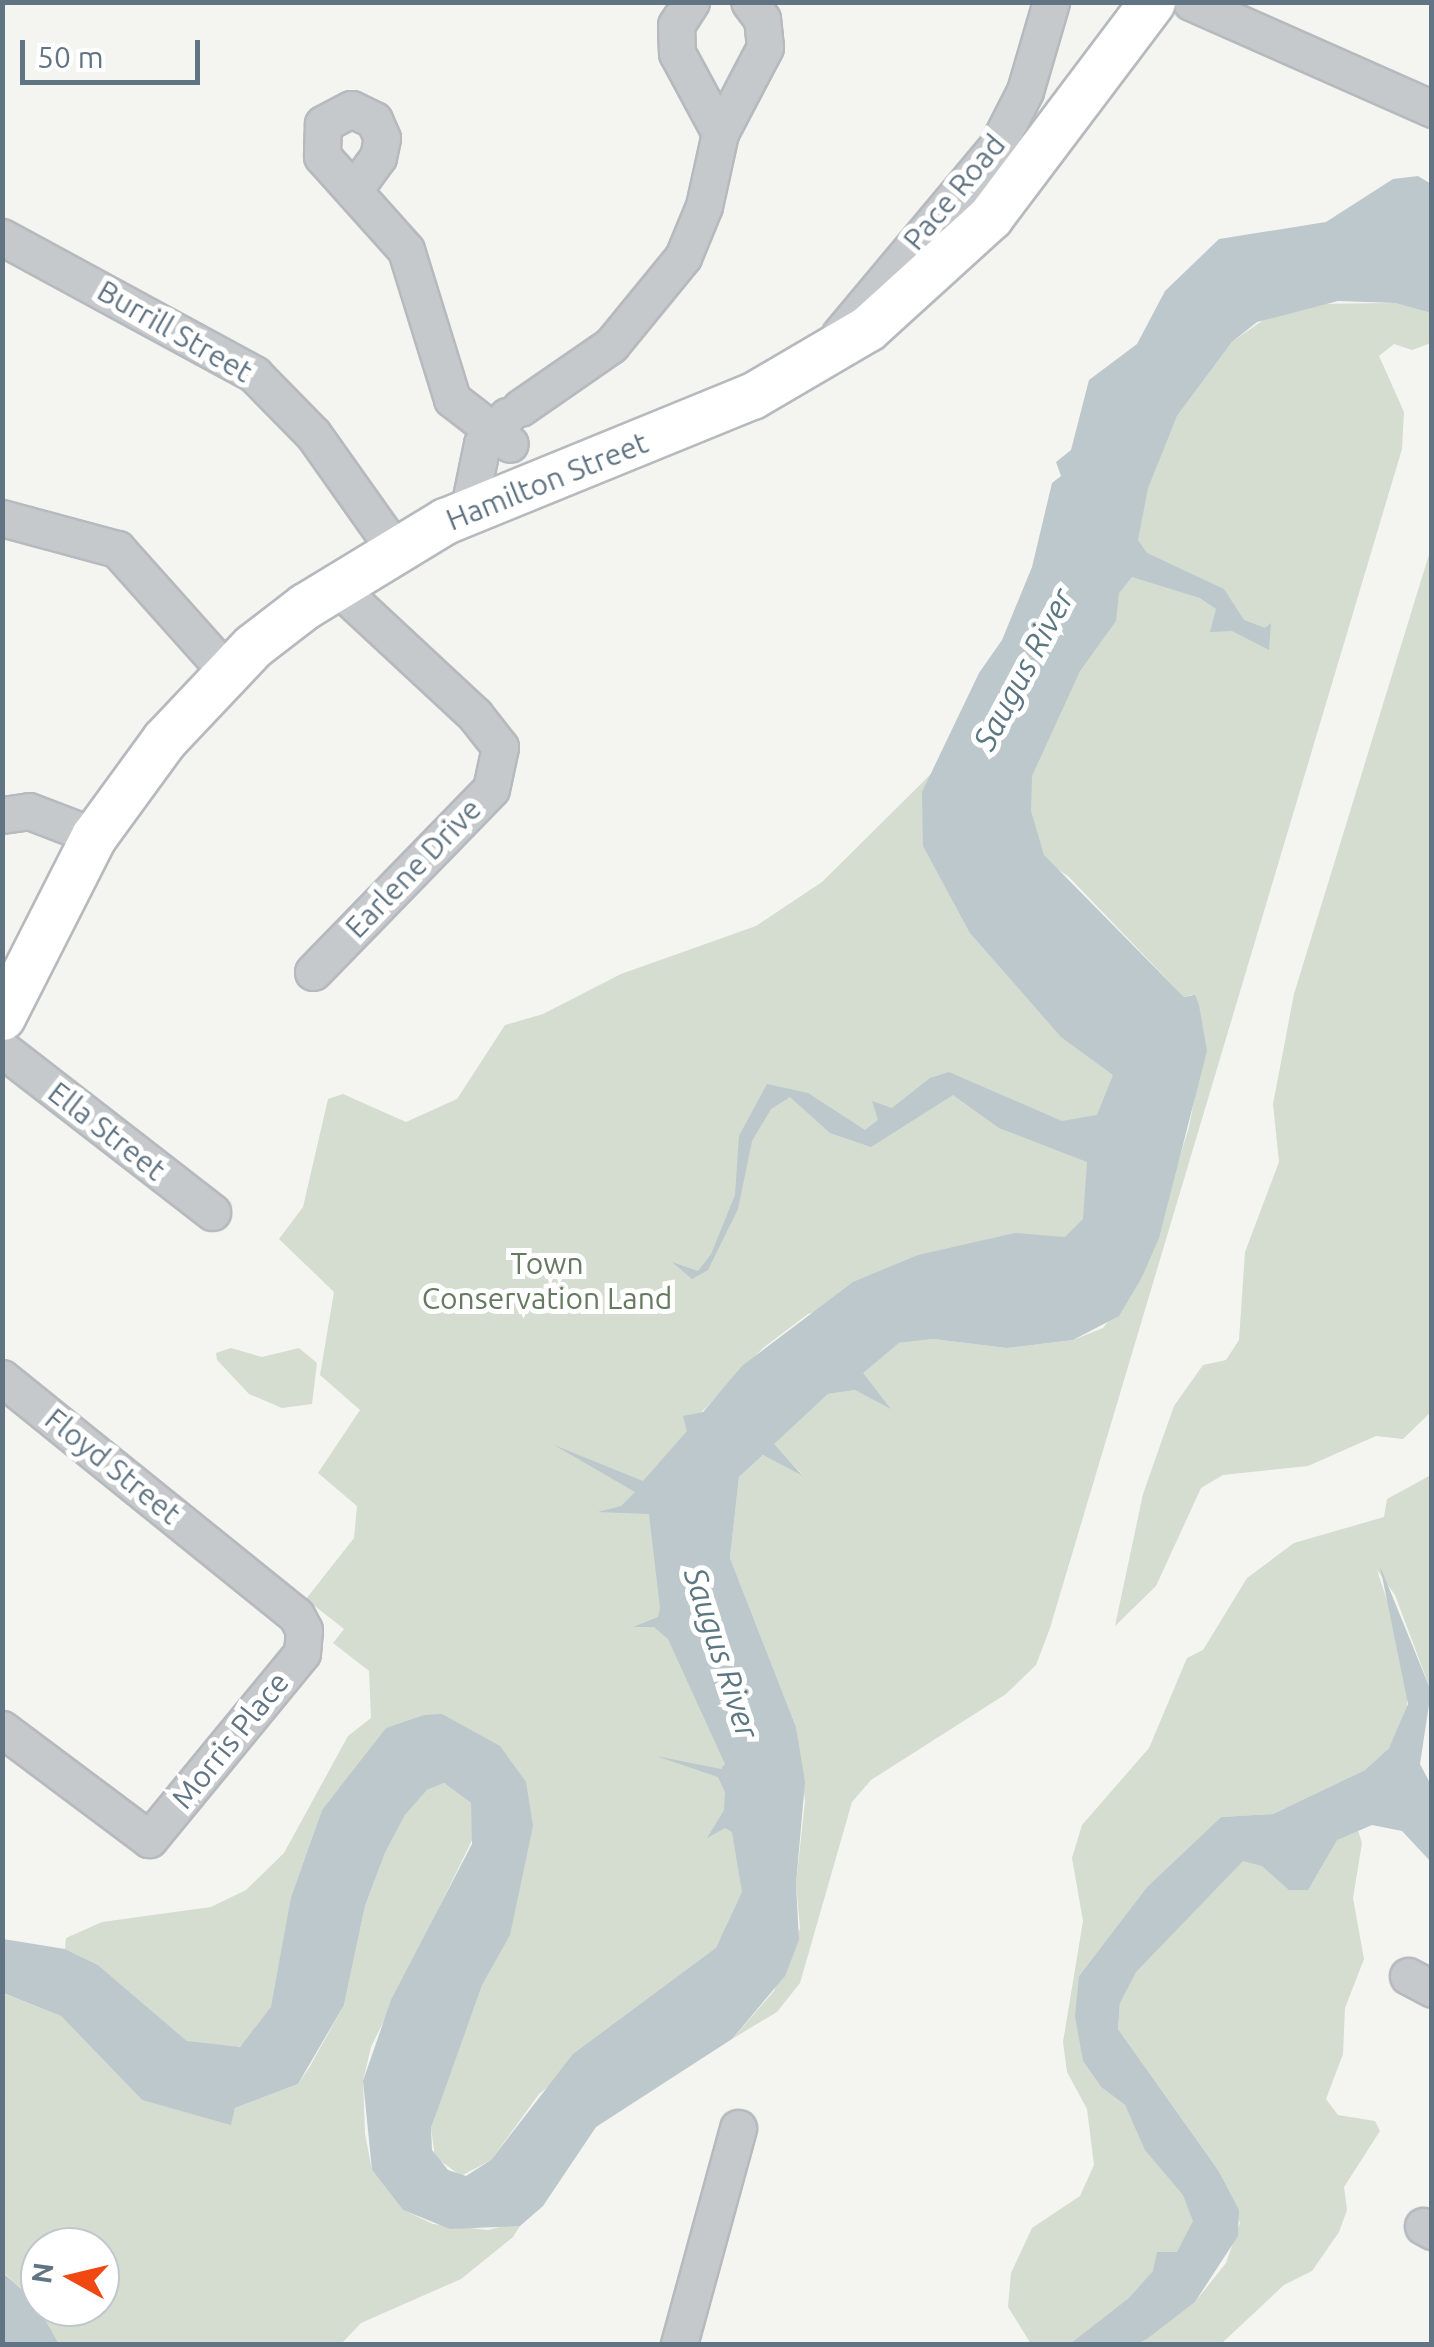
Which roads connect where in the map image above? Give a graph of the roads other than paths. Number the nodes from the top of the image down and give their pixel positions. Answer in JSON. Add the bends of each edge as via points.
{"nodes":[{"id":1,"x":691,"y":2,"type":"edge"},
{"id":2,"x":749,"y":2,"type":"edge"},
{"id":3,"x":1050,"y":2,"type":"edge"},
{"id":4,"x":1152,"y":2,"type":"edge"},
{"id":5,"x":1191,"y":2,"type":"edge"},
{"id":6,"x":1432,"y":109,"type":"edge"},
{"id":7,"x":720,"y":133,"type":"junction"},
{"id":8,"x":354,"y":190,"type":"dead end"},
{"id":9,"x":2,"y":238,"type":"edge"},
{"id":10,"x":818,"y":361,"type":"junction"},
{"id":11,"x":507,"y":427,"type":"junction"},
{"id":12,"x":530,"y":488,"type":"junction"},
{"id":13,"x":468,"y":512,"type":"junction"},
{"id":14,"x":2,"y":518,"type":"edge"},
{"id":15,"x":395,"y":550,"type":"junction"},
{"id":16,"x":336,"y":586,"type":"junction"},
{"id":17,"x":226,"y":671,"type":"junction"},
{"id":18,"x":2,"y":815,"type":"edge"},
{"id":19,"x":94,"y":836,"type":"junction"},
{"id":20,"x":314,"y":972,"type":"dead end"},
{"id":21,"x":2,"y":1017,"type":"edge"},
{"id":22,"x":2,"y":1050,"type":"edge"},
{"id":23,"x":212,"y":1212,"type":"dead end"},
{"id":24,"x":2,"y":1378,"type":"edge"},
{"id":25,"x":222,"y":1555,"type":"joint"},
{"id":26,"x":2,"y":1729,"type":"edge"},
{"id":27,"x":738,"y":2128,"type":"dead end"},
{"id":28,"x":680,"y":2344,"type":"edge"}],
"edges":[{"from":1,"to":7,"type":"street","via":[[676,25],[676,53]]},
{"from":2,"to":7,"type":"street","via":[[762,20],[765,47]]},
{"from":3,"to":10,"type":"street","name":"Pace Road","via":[[1025,91],[997,146]]},
{"from":4,"to":10,"type":"main road","name":"Hamilton Street","via":[[974,235],[900,302]]},
{"from":5,"to":6,"type":"street"},
{"from":7,"to":11,"type":"street","via":[[698,224],[662,290],[597,357]]},
{"from":8,"to":11,"type":"street","via":[[388,224],[414,266],[446,388],[461,408]]},
{"from":9,"to":15,"type":"street","name":"Burrill Street","via":[[254,374],[313,434]]},
{"from":10,"to":12,"type":"main road","name":"Hamilton Street","via":[[752,396]]},
{"from":11,"to":12,"type":"street"},
{"from":11,"to":13,"type":"street","via":[[476,461]]},
{"from":12,"to":13,"type":"main road","name":"Hamilton Street"},
{"from":13,"to":15,"type":"main road","name":"Hamilton Street"},
{"from":14,"to":17,"type":"street","via":[[117,549]]},
{"from":15,"to":16,"type":"main road","name":"Hamilton Street"},
{"from":16,"to":17,"type":"main road","name":"Hamilton Street"},
{"from":16,"to":20,"type":"street","name":"Earlene Drive","via":[[475,715],[500,747],[491,789]]},
{"from":17,"to":19,"type":"main road","name":"Hamilton Street","via":[[164,740]]},
{"from":18,"to":19,"type":"street","via":[[29,811]]},
{"from":19,"to":21,"type":"main road","name":"Hamilton Street"},
{"from":22,"to":23,"type":"street","name":"Ella Street"},
{"from":24,"to":25,"type":"street","name":"Floyd Street"},
{"from":25,"to":26,"type":"street","name":"Morris Place","via":[[296,1615],[304,1630],[302,1653],[150,1838]]},
{"from":27,"to":28,"type":"street"}]}
